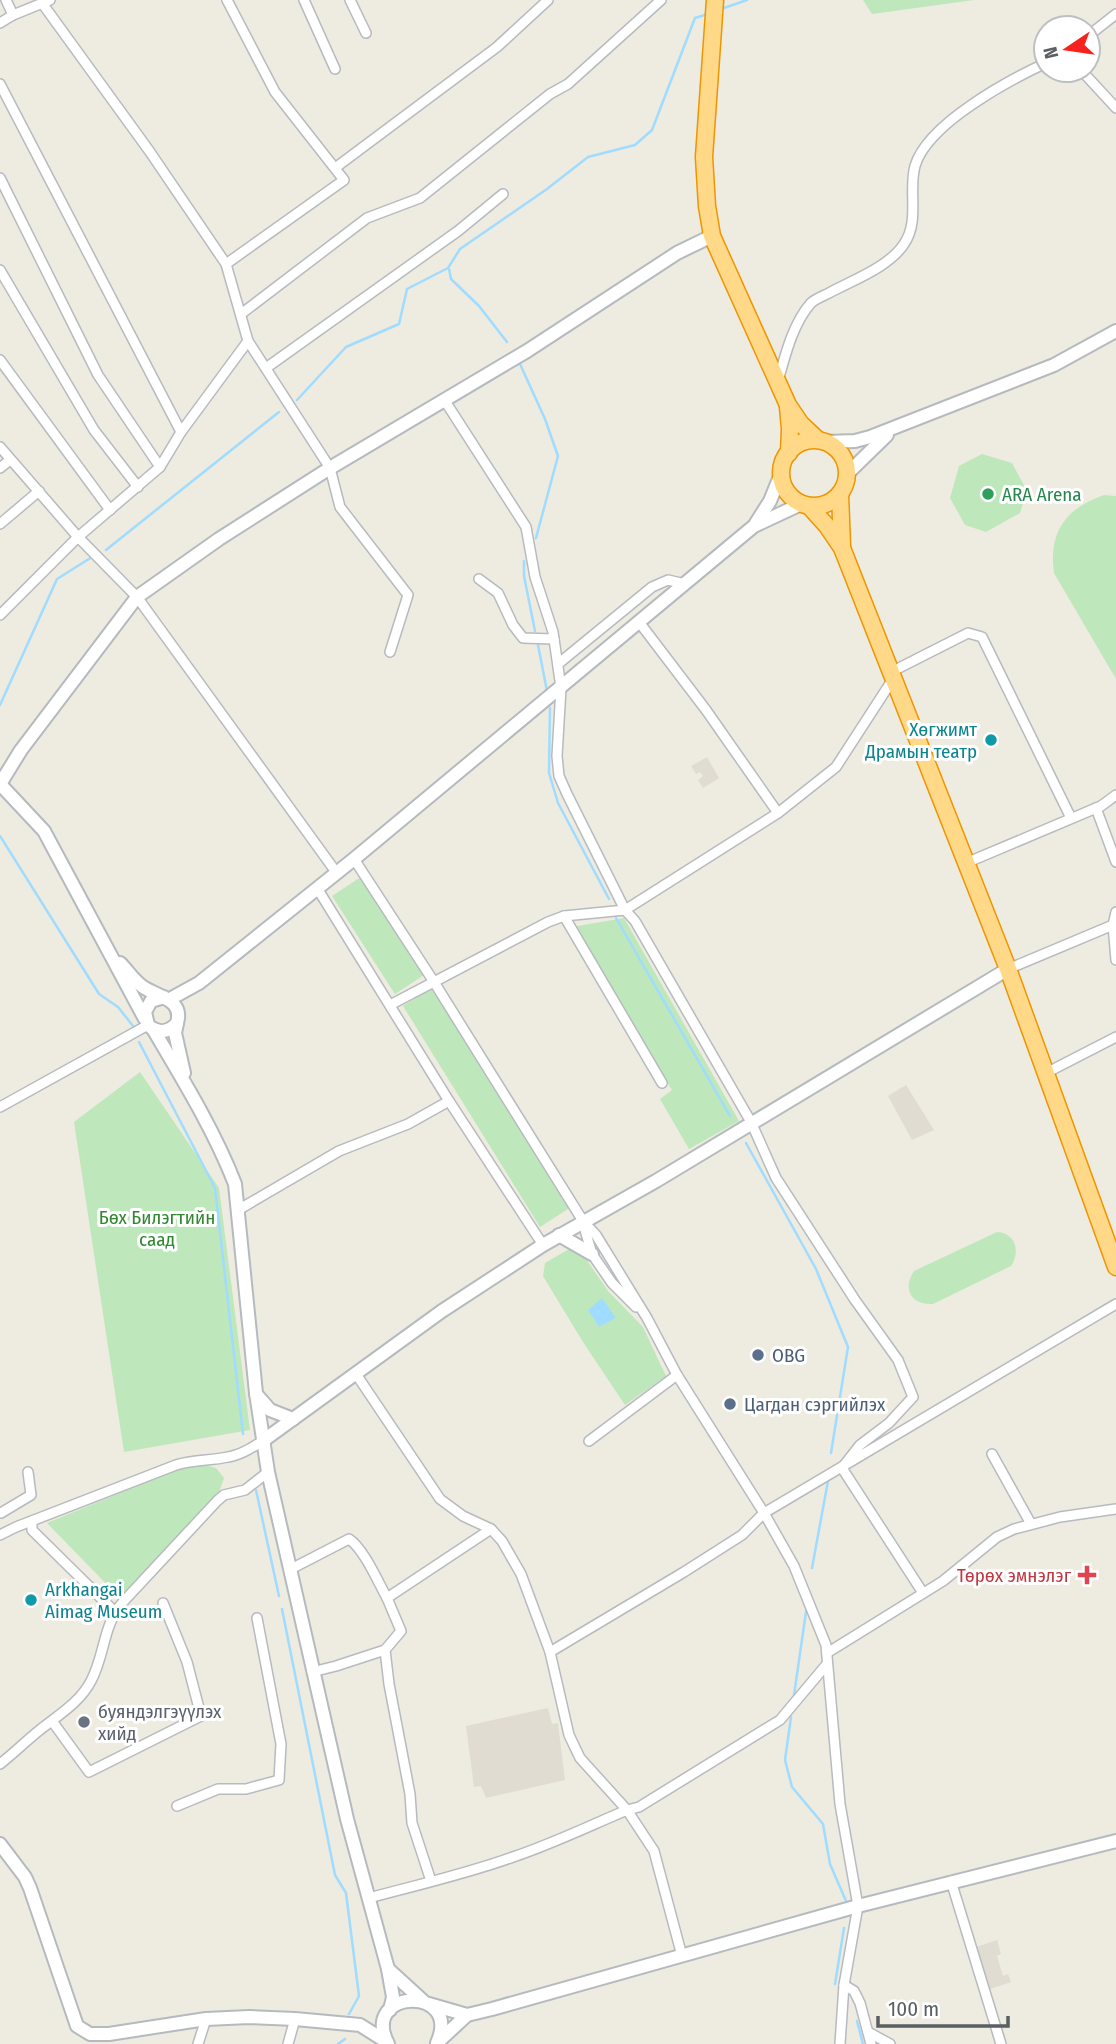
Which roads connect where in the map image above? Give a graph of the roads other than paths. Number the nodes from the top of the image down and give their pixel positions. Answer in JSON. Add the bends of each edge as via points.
{"nodes":[{"id":1,"x":6,"y":0,"type":"edge"},
{"id":2,"x":227,"y":0,"type":"edge"},
{"id":3,"x":304,"y":0,"type":"edge"},
{"id":4,"x":350,"y":0,"type":"edge"},
{"id":5,"x":548,"y":0,"type":"edge"},
{"id":6,"x":660,"y":0,"type":"edge"},
{"id":7,"x":46,"y":1,"type":"edge"},
{"id":8,"x":715,"y":1,"type":"edge"},
{"id":9,"x":1116,"y":14,"type":"edge"},
{"id":10,"x":13,"y":15,"type":"junction"},
{"id":11,"x":0,"y":23,"type":"edge"},
{"id":12,"x":1102,"y":25,"type":"edge"},
{"id":13,"x":366,"y":33,"type":"dead end"},
{"id":14,"x":335,"y":69,"type":"dead end"},
{"id":15,"x":1032,"y":70,"type":"edge"},
{"id":16,"x":0,"y":84,"type":"edge"},
{"id":17,"x":1094,"y":84,"type":"edge"},
{"id":18,"x":1116,"y":108,"type":"edge"},
{"id":19,"x":335,"y":169,"type":"junction"},
{"id":20,"x":0,"y":178,"type":"edge"},
{"id":21,"x":503,"y":194,"type":"dead end"},
{"id":22,"x":712,"y":236,"type":"junction"},
{"id":23,"x":226,"y":264,"type":"junction"},
{"id":24,"x":0,"y":270,"type":"edge"},
{"id":25,"x":241,"y":314,"type":"junction"},
{"id":26,"x":1116,"y":331,"type":"edge"},
{"id":27,"x":248,"y":341,"type":"junction"},
{"id":28,"x":0,"y":360,"type":"edge"},
{"id":29,"x":266,"y":368,"type":"junction"},
{"id":30,"x":778,"y":383,"type":"junction"},
{"id":31,"x":445,"y":401,"type":"junction"},
{"id":32,"x":788,"y":405,"type":"junction"},
{"id":33,"x":898,"y":426,"type":"junction"},
{"id":34,"x":181,"y":432,"type":"junction"},
{"id":35,"x":822,"y":441,"type":"junction"},
{"id":36,"x":0,"y":447,"type":"edge"},
{"id":37,"x":789,"y":453,"type":"junction"},
{"id":38,"x":10,"y":460,"type":"junction"},
{"id":39,"x":160,"y":467,"type":"junction"},
{"id":40,"x":0,"y":468,"type":"edge"},
{"id":41,"x":330,"y":468,"type":"junction"},
{"id":42,"x":781,"y":474,"type":"junction"},
{"id":43,"x":847,"y":474,"type":"junction"},
{"id":44,"x":138,"y":487,"type":"junction"},
{"id":45,"x":39,"y":491,"type":"junction"},
{"id":46,"x":840,"y":494,"type":"junction"},
{"id":47,"x":805,"y":505,"type":"junction"},
{"id":48,"x":110,"y":510,"type":"junction"},
{"id":49,"x":0,"y":524,"type":"edge"},
{"id":50,"x":754,"y":526,"type":"junction"},
{"id":51,"x":79,"y":537,"type":"junction"},
{"id":52,"x":842,"y":548,"type":"junction"},
{"id":53,"x":480,"y":579,"type":"dead end"},
{"id":54,"x":685,"y":584,"type":"junction"},
{"id":55,"x":137,"y":597,"type":"junction"},
{"id":56,"x":0,"y":615,"type":"edge"},
{"id":57,"x":639,"y":622,"type":"junction"},
{"id":58,"x":554,"y":639,"type":"junction"},
{"id":59,"x":390,"y":652,"type":"dead end"},
{"id":60,"x":558,"y":664,"type":"junction"},
{"id":61,"x":892,"y":676,"type":"junction"},
{"id":62,"x":561,"y":688,"type":"junction"},
{"id":63,"x":0,"y":784,"type":"edge"},
{"id":64,"x":1116,"y":794,"type":"edge"},
{"id":65,"x":1096,"y":808,"type":"junction"},
{"id":66,"x":778,"y":813,"type":"junction"},
{"id":67,"x":1071,"y":818,"type":"junction"},
{"id":68,"x":354,"y":859,"type":"junction"},
{"id":69,"x":1116,"y":862,"type":"edge"},
{"id":70,"x":966,"y":863,"type":"junction"},
{"id":71,"x":336,"y":872,"type":"junction"},
{"id":72,"x":317,"y":888,"type":"junction"},
{"id":73,"x":625,"y":910,"type":"junction"},
{"id":74,"x":1116,"y":912,"type":"edge"},
{"id":75,"x":564,"y":916,"type":"junction"},
{"id":76,"x":1113,"y":925,"type":"junction"},
{"id":77,"x":110,"y":953,"type":"junction"},
{"id":78,"x":1116,"y":960,"type":"edge"},
{"id":79,"x":1008,"y":969,"type":"junction"},
{"id":80,"x":434,"y":982,"type":"junction"},
{"id":81,"x":199,"y":984,"type":"junction"},
{"id":82,"x":167,"y":998,"type":"junction"},
{"id":83,"x":390,"y":1005,"type":"junction"},
{"id":84,"x":178,"y":1019,"type":"junction"},
{"id":85,"x":149,"y":1025,"type":"junction"},
{"id":86,"x":1116,"y":1037,"type":"edge"},
{"id":87,"x":1046,"y":1073,"type":"junction"},
{"id":88,"x":662,"y":1083,"type":"dead end"},
{"id":89,"x":189,"y":1090,"type":"junction"},
{"id":90,"x":449,"y":1101,"type":"junction"},
{"id":91,"x":0,"y":1107,"type":"edge"},
{"id":92,"x":751,"y":1122,"type":"junction"},
{"id":93,"x":238,"y":1210,"type":"junction"},
{"id":94,"x":583,"y":1221,"type":"junction"},
{"id":95,"x":559,"y":1235,"type":"junction"},
{"id":96,"x":543,"y":1245,"type":"junction"},
{"id":97,"x":592,"y":1254,"type":"junction"},
{"id":98,"x":1116,"y":1267,"type":"edge"},
{"id":99,"x":1116,"y":1304,"type":"edge"},
{"id":100,"x":647,"y":1318,"type":"junction"},
{"id":101,"x":356,"y":1374,"type":"junction"},
{"id":102,"x":677,"y":1375,"type":"junction"},
{"id":103,"x":256,"y":1393,"type":"junction"},
{"id":104,"x":293,"y":1419,"type":"junction"},
{"id":105,"x":264,"y":1440,"type":"junction"},
{"id":106,"x":589,"y":1441,"type":"dead end"},
{"id":107,"x":992,"y":1454,"type":"dead end"},
{"id":108,"x":842,"y":1468,"type":"junction"},
{"id":109,"x":28,"y":1472,"type":"dead end"},
{"id":110,"x":268,"y":1472,"type":"junction"},
{"id":111,"x":1116,"y":1509,"type":"edge"},
{"id":112,"x":1,"y":1512,"type":"edge"},
{"id":113,"x":764,"y":1513,"type":"junction"},
{"id":114,"x":32,"y":1521,"type":"junction"},
{"id":115,"x":1031,"y":1524,"type":"junction"},
{"id":116,"x":16,"y":1527,"type":"junction"},
{"id":117,"x":491,"y":1529,"type":"junction"},
{"id":118,"x":0,"y":1535,"type":"edge"},
{"id":119,"x":289,"y":1570,"type":"junction"},
{"id":120,"x":923,"y":1593,"type":"junction"},
{"id":121,"x":387,"y":1598,"type":"junction"},
{"id":122,"x":163,"y":1603,"type":"dead end"},
{"id":123,"x":114,"y":1611,"type":"junction"},
{"id":124,"x":257,"y":1618,"type":"dead end"},
{"id":125,"x":385,"y":1650,"type":"junction"},
{"id":126,"x":550,"y":1652,"type":"junction"},
{"id":127,"x":827,"y":1653,"type":"junction"},
{"id":128,"x":827,"y":1664,"type":"junction"},
{"id":129,"x":312,"y":1672,"type":"junction"},
{"id":130,"x":52,"y":1721,"type":"junction"},
{"id":131,"x":0,"y":1765,"type":"edge"},
{"id":132,"x":177,"y":1806,"type":"dead end"},
{"id":133,"x":627,"y":1810,"type":"junction"},
{"id":134,"x":1116,"y":1841,"type":"edge"},
{"id":135,"x":0,"y":1844,"type":"edge"},
{"id":136,"x":431,"y":1881,"type":"junction"},
{"id":137,"x":951,"y":1881,"type":"junction"},
{"id":138,"x":369,"y":1898,"type":"junction"},
{"id":139,"x":858,"y":1906,"type":"junction"},
{"id":140,"x":682,"y":1956,"type":"junction"},
{"id":141,"x":388,"y":1969,"type":"junction"},
{"id":142,"x":844,"y":1985,"type":"junction"},
{"id":143,"x":426,"y":2003,"type":"junction"},
{"id":144,"x":388,"y":2013,"type":"junction"},
{"id":145,"x":467,"y":2015,"type":"junction"},
{"id":146,"x":206,"y":2019,"type":"junction"},
{"id":147,"x":295,"y":2019,"type":"junction"},
{"id":148,"x":360,"y":2025,"type":"junction"},
{"id":149,"x":868,"y":2032,"type":"junction"},
{"id":150,"x":90,"y":2039,"type":"edge"},
{"id":151,"x":388,"y":2043,"type":"edge"},
{"id":152,"x":437,"y":2043,"type":"edge"},
{"id":153,"x":198,"y":2044,"type":"edge"},
{"id":154,"x":288,"y":2044,"type":"edge"},
{"id":155,"x":840,"y":2044,"type":"edge"},
{"id":156,"x":871,"y":2044,"type":"edge"},
{"id":157,"x":890,"y":2044,"type":"edge"},
{"id":158,"x":1001,"y":2044,"type":"edge"}],
"edges":[{"from":1,"to":10,"type":"street"},
{"from":2,"to":19,"type":"street","via":[[275,92]]},
{"from":3,"to":14,"type":"street"},
{"from":4,"to":13,"type":"street"},
{"from":5,"to":19,"type":"street","via":[[497,47]]},
{"from":6,"to":25,"type":"street","via":[[568,84],[420,198],[367,218]]},
{"from":7,"to":10,"type":"street"},
{"from":7,"to":23,"type":"street"},
{"from":8,"to":22,"type":"highway","via":[[704,157]]},
{"from":9,"to":12,"type":"street"},
{"from":10,"to":11,"type":"street"},
{"from":15,"to":30,"type":"street","via":[[1001,84],[927,144],[915,165],[912,224],[904,244],[885,262],[812,302],[795,330]]},
{"from":16,"to":34,"type":"street"},
{"from":17,"to":18,"type":"street"},
{"from":19,"to":23,"type":"street","via":[[344,180]]},
{"from":20,"to":39,"type":"street","via":[[98,375]]},
{"from":21,"to":29,"type":"street"},
{"from":22,"to":30,"type":"highway"},
{"from":22,"to":31,"type":"street","via":[[677,253]]},
{"from":23,"to":25,"type":"street"},
{"from":24,"to":44,"type":"street","via":[[94,430]]},
{"from":25,"to":27,"type":"street"},
{"from":26,"to":33,"type":"street","via":[[1054,365]]},
{"from":27,"to":29,"type":"street"},
{"from":27,"to":34,"type":"street"},
{"from":28,"to":48,"type":"street"},
{"from":29,"to":41,"type":"street"},
{"from":30,"to":32,"type":"highway"},
{"from":31,"to":41,"type":"street"},
{"from":31,"to":58,"type":"street","via":[[526,527],[535,578]]},
{"from":32,"to":35,"type":"highway","via":[[801,424]]},
{"from":32,"to":37,"type":"highway"},
{"from":33,"to":35,"type":"street","via":[[855,441]]},
{"from":33,"to":43,"type":"street"},
{"from":34,"to":39,"type":"street"},
{"from":35,"to":37,"type":"highway","via":[[797,445]]},
{"from":35,"to":43,"type":"highway","via":[[842,454]]},
{"from":36,"to":38,"type":"street"},
{"from":37,"to":42,"type":"highway"},
{"from":38,"to":40,"type":"street"},
{"from":38,"to":45,"type":"street"},
{"from":39,"to":44,"type":"street"},
{"from":41,"to":55,"type":"street"},
{"from":41,"to":59,"type":"street","via":[[340,507],[408,595]]},
{"from":42,"to":47,"type":"highway","via":[[787,492]]},
{"from":42,"to":50,"type":"street"},
{"from":43,"to":46,"type":"highway"},
{"from":44,"to":48,"type":"street"},
{"from":45,"to":49,"type":"street"},
{"from":45,"to":51,"type":"street"},
{"from":46,"to":47,"type":"highway","via":[[820,506]]},
{"from":46,"to":52,"type":"highway"},
{"from":47,"to":50,"type":"street"},
{"from":47,"to":52,"type":"highway"},
{"from":48,"to":51,"type":"street"},
{"from":50,"to":54,"type":"street"},
{"from":51,"to":55,"type":"street"},
{"from":51,"to":56,"type":"street"},
{"from":52,"to":61,"type":"highway"},
{"from":53,"to":58,"type":"street","via":[[498,593],[523,638]]},
{"from":54,"to":57,"type":"street"},
{"from":54,"to":60,"type":"street","via":[[668,580],[652,587]]},
{"from":55,"to":63,"type":"street","via":[[20,750]]},
{"from":55,"to":71,"type":"street"},
{"from":57,"to":62,"type":"street"},
{"from":57,"to":66,"type":"street"},
{"from":58,"to":60,"type":"street"},
{"from":60,"to":62,"type":"street"},
{"from":61,"to":66,"type":"street","via":[[836,767]]},
{"from":61,"to":67,"type":"street","via":[[968,633],[982,637]]},
{"from":61,"to":70,"type":"highway"},
{"from":62,"to":68,"type":"street"},
{"from":62,"to":73,"type":"street","via":[[559,776]]},
{"from":63,"to":77,"type":"street","via":[[44,831]]},
{"from":64,"to":65,"type":"street"},
{"from":65,"to":67,"type":"street"},
{"from":65,"to":69,"type":"street"},
{"from":66,"to":73,"type":"street"},
{"from":67,"to":70,"type":"street"},
{"from":68,"to":71,"type":"street"},
{"from":68,"to":80,"type":"street"},
{"from":70,"to":79,"type":"highway"},
{"from":71,"to":72,"type":"street"},
{"from":72,"to":81,"type":"street"},
{"from":72,"to":83,"type":"street"},
{"from":73,"to":75,"type":"street"},
{"from":73,"to":92,"type":"street"},
{"from":74,"to":76,"type":"street"},
{"from":75,"to":80,"type":"street"},
{"from":75,"to":88,"type":"street"},
{"from":76,"to":78,"type":"street"},
{"from":76,"to":79,"type":"street"},
{"from":77,"to":82,"type":"street","via":[[141,986]]},
{"from":77,"to":85,"type":"street"},
{"from":79,"to":87,"type":"highway"},
{"from":79,"to":92,"type":"street"},
{"from":80,"to":83,"type":"street"},
{"from":80,"to":94,"type":"street"},
{"from":81,"to":82,"type":"street"},
{"from":81,"to":84,"type":"street"},
{"from":82,"to":84,"type":"street","via":[[178,1010]]},
{"from":82,"to":85,"type":"street","via":[[151,1001],[145,1012]]},
{"from":83,"to":90,"type":"street"},
{"from":84,"to":85,"type":"street","via":[[166,1031]]},
{"from":84,"to":89,"type":"street","via":[[175,1032]]},
{"from":85,"to":89,"type":"street"},
{"from":85,"to":91,"type":"street"},
{"from":86,"to":87,"type":"street"},
{"from":87,"to":98,"type":"highway"},
{"from":89,"to":93,"type":"street","via":[[224,1156],[235,1184]]},
{"from":90,"to":93,"type":"street","via":[[408,1125],[339,1151]]},
{"from":90,"to":96,"type":"street"},
{"from":92,"to":94,"type":"street"},
{"from":92,"to":108,"type":"street","via":[[776,1178],[898,1360],[913,1397],[860,1445]]},
{"from":93,"to":103,"type":"street"},
{"from":94,"to":95,"type":"street"},
{"from":94,"to":97,"type":"street"},
{"from":94,"to":100,"type":"street"},
{"from":95,"to":96,"type":"street"},
{"from":95,"to":97,"type":"street"},
{"from":96,"to":101,"type":"street"},
{"from":97,"to":100,"type":"street","via":[[612,1283]]},
{"from":99,"to":108,"type":"street"},
{"from":100,"to":102,"type":"street"},
{"from":101,"to":104,"type":"street"},
{"from":101,"to":117,"type":"street","via":[[440,1499],[463,1517]]},
{"from":102,"to":106,"type":"street"},
{"from":102,"to":113,"type":"street"},
{"from":103,"to":104,"type":"street","via":[[270,1410]]},
{"from":103,"to":105,"type":"street"},
{"from":104,"to":105,"type":"street"},
{"from":105,"to":110,"type":"street"},
{"from":105,"to":114,"type":"street","via":[[229,1457],[184,1462]]},
{"from":107,"to":115,"type":"street"},
{"from":108,"to":113,"type":"street"},
{"from":108,"to":120,"type":"street"},
{"from":109,"to":112,"type":"street","via":[[31,1495]]},
{"from":110,"to":119,"type":"street"},
{"from":110,"to":123,"type":"street","via":[[244,1490],[217,1500]]},
{"from":111,"to":115,"type":"street"},
{"from":112,"to":116,"type":"street"},
{"from":113,"to":126,"type":"street","via":[[742,1535],[696,1565]]},
{"from":113,"to":127,"type":"street","via":[[808,1597]]},
{"from":114,"to":116,"type":"street"},
{"from":114,"to":123,"type":"street","via":[[32,1530]]},
{"from":115,"to":120,"type":"street","via":[[997,1537]]},
{"from":116,"to":118,"type":"street"},
{"from":117,"to":121,"type":"street"},
{"from":117,"to":126,"type":"street","via":[[521,1574]]},
{"from":119,"to":121,"type":"street","via":[[349,1539]]},
{"from":119,"to":129,"type":"street"},
{"from":120,"to":127,"type":"street"},
{"from":121,"to":125,"type":"street","via":[[401,1631]]},
{"from":122,"to":130,"type":"street","via":[[187,1662],[201,1716],[89,1772]]},
{"from":123,"to":130,"type":"street","via":[[99,1664],[81,1698]]},
{"from":124,"to":132,"type":"street","via":[[281,1744],[279,1780],[246,1789],[218,1789]]},
{"from":125,"to":129,"type":"street"},
{"from":125,"to":136,"type":"street","via":[[412,1823]]},
{"from":126,"to":133,"type":"street","via":[[569,1735],[580,1758]]},
{"from":127,"to":128,"type":"street"},
{"from":128,"to":133,"type":"street","via":[[780,1720]]},
{"from":128,"to":139,"type":"street","via":[[840,1804]]},
{"from":129,"to":138,"type":"street"},
{"from":130,"to":131,"type":"street"},
{"from":133,"to":136,"type":"street","via":[[516,1857]]},
{"from":133,"to":140,"type":"street","via":[[654,1851]]},
{"from":134,"to":137,"type":"street"},
{"from":135,"to":150,"type":"street","via":[[25,1877],[77,2026]]},
{"from":136,"to":138,"type":"street"},
{"from":137,"to":139,"type":"street"},
{"from":137,"to":158,"type":"street"},
{"from":138,"to":141,"type":"street"},
{"from":139,"to":140,"type":"street"},
{"from":139,"to":142,"type":"street"},
{"from":140,"to":145,"type":"street"},
{"from":141,"to":143,"type":"street"},
{"from":141,"to":144,"type":"street","via":[[393,1997]]},
{"from":142,"to":149,"type":"street","via":[[854,1991]]},
{"from":142,"to":155,"type":"street"},
{"from":143,"to":144,"type":"street","via":[[405,2000]]},
{"from":143,"to":145,"type":"street"},
{"from":143,"to":152,"type":"street","via":[[440,2019]]},
{"from":144,"to":148,"type":"street"},
{"from":144,"to":151,"type":"street","via":[[384,2032]]},
{"from":145,"to":152,"type":"street"},
{"from":146,"to":147,"type":"street"},
{"from":146,"to":150,"type":"street"},
{"from":146,"to":153,"type":"street"},
{"from":147,"to":148,"type":"street"},
{"from":147,"to":154,"type":"street"},
{"from":148,"to":151,"type":"street"},
{"from":149,"to":156,"type":"street"},
{"from":149,"to":157,"type":"street"}]}
